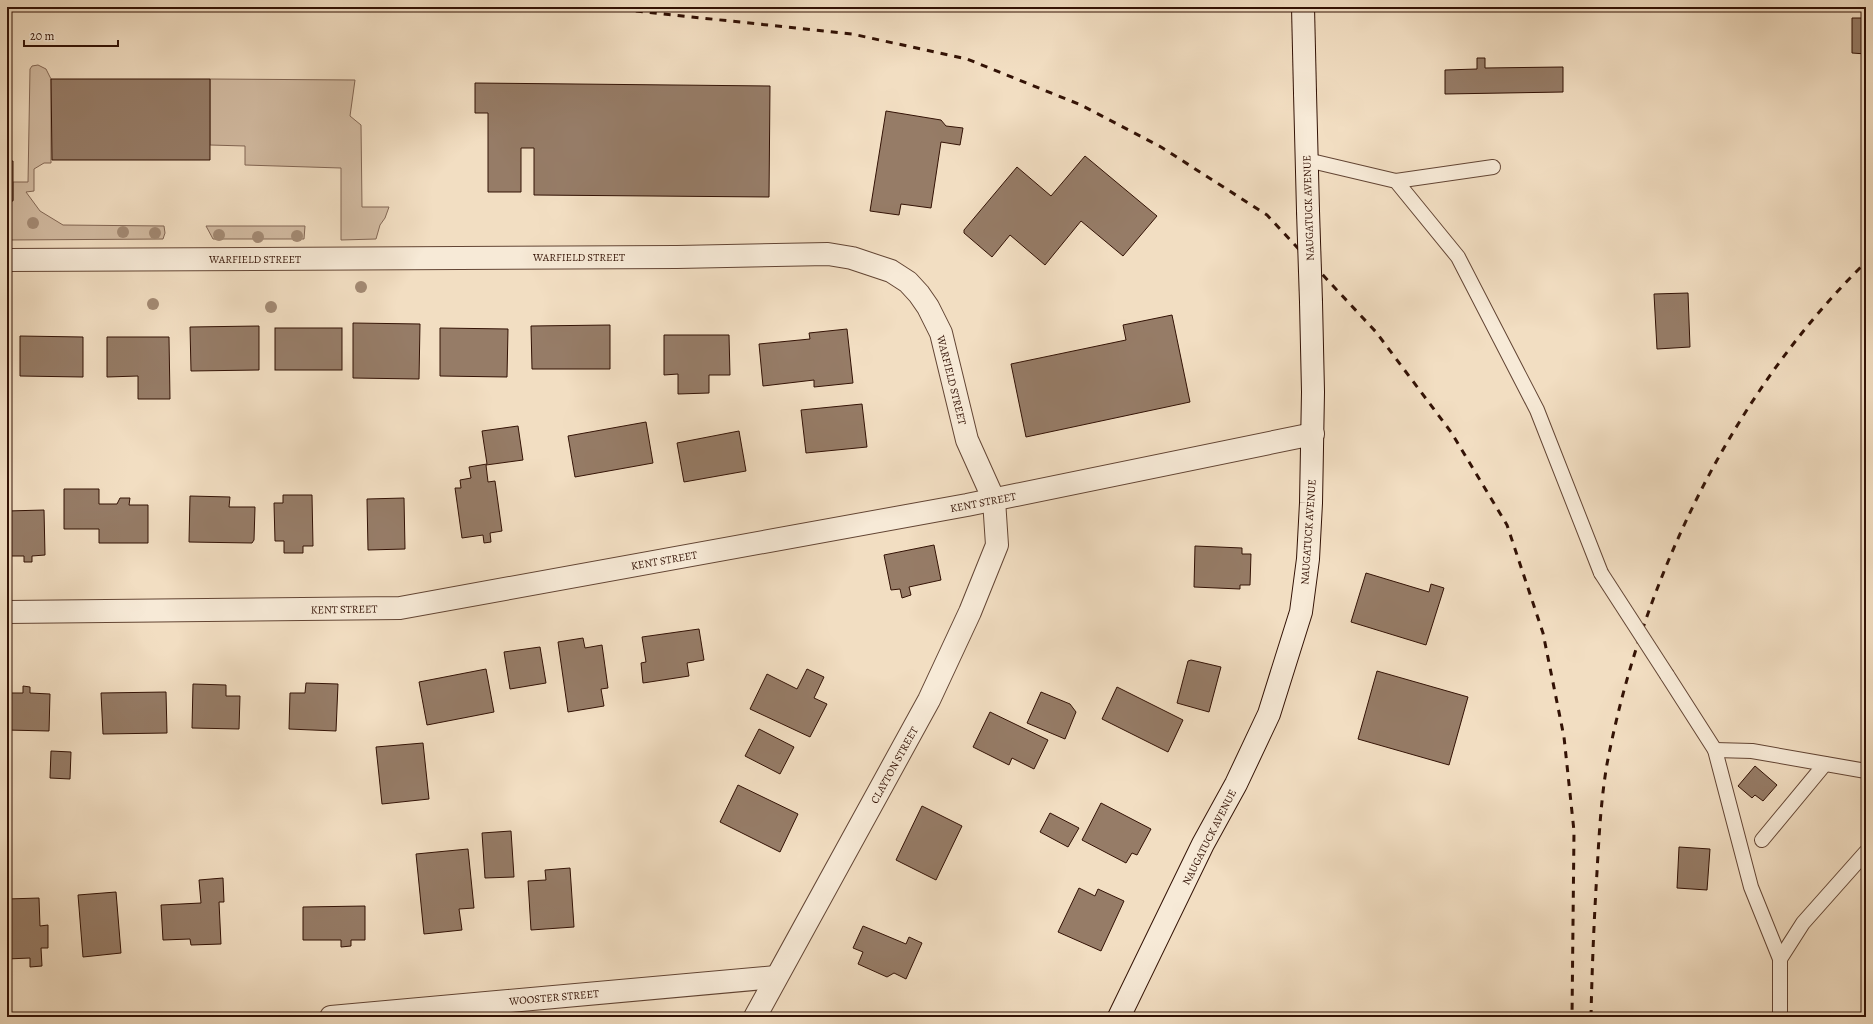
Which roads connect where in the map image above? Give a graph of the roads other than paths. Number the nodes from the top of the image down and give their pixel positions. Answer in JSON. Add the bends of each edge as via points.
{"nodes":[{"id":1,"x":1303,"y":7,"type":"edge"},
{"id":2,"x":1307,"y":160,"type":"junction"},
{"id":3,"x":1493,"y":167,"type":"dead end"},
{"id":4,"x":1396,"y":181,"type":"junction"},
{"id":5,"x":7,"y":260,"type":"edge"},
{"id":6,"x":1313,"y":434,"type":"junction"},
{"id":7,"x":994,"y":500,"type":"junction"},
{"id":8,"x":7,"y":612,"type":"edge"},
{"id":9,"x":1716,"y":750,"type":"junction"},
{"id":10,"x":1825,"y":764,"type":"junction"},
{"id":11,"x":1866,"y":771,"type":"edge"},
{"id":12,"x":1762,"y":840,"type":"dead end"},
{"id":13,"x":1866,"y":852,"type":"edge"},
{"id":14,"x":1780,"y":959,"type":"junction"},
{"id":15,"x":776,"y":977,"type":"junction"},
{"id":16,"x":331,"y":1017,"type":"edge"},
{"id":17,"x":755,"y":1017,"type":"edge"},
{"id":18,"x":1119,"y":1017,"type":"edge"},
{"id":19,"x":1780,"y":1017,"type":"edge"}],
"edges":[{"from":1,"to":2,"type":"street","name":"NAUGATUCK AVENUE","bridge":true},
{"from":2,"to":4,"type":"lane"},
{"from":2,"to":6,"type":"street","name":"NAUGATUCK AVENUE","bridge":true},
{"from":3,"to":4,"type":"lane"},
{"from":4,"to":9,"type":"lane","bridge":true,"via":[[1458,257],[1537,410],[1601,573]]},
{"from":5,"to":7,"type":"street","name":"WARFIELD STREET","via":[[828,254],[852,258],[891,271],[908,282],[928,307],[941,333],[968,440]]},
{"from":6,"to":7,"type":"street","name":"KENT STREET"},
{"from":6,"to":18,"type":"street","name":"NAUGATUCK AVENUE","via":[[1308,559],[1301,612],[1288,659],[1269,714],[1236,784],[1203,844]]},
{"from":7,"to":8,"type":"street","name":"KENT STREET","via":[[400,608]]},
{"from":7,"to":15,"type":"street","name":"CLAYTON STREET","via":[[997,545],[970,612],[929,700]]},
{"from":9,"to":10,"type":"lane","via":[[1752,751]]},
{"from":9,"to":14,"type":"lane","via":[[1751,887]]},
{"from":10,"to":11,"type":"lane"},
{"from":10,"to":12,"type":"lane"},
{"from":13,"to":14,"type":"lane","via":[[1803,923]]},
{"from":14,"to":19,"type":"lane"},
{"from":15,"to":16,"type":"street","name":"WOOSTER STREET"},
{"from":15,"to":17,"type":"street","name":"CLAYTON STREET"}]}
